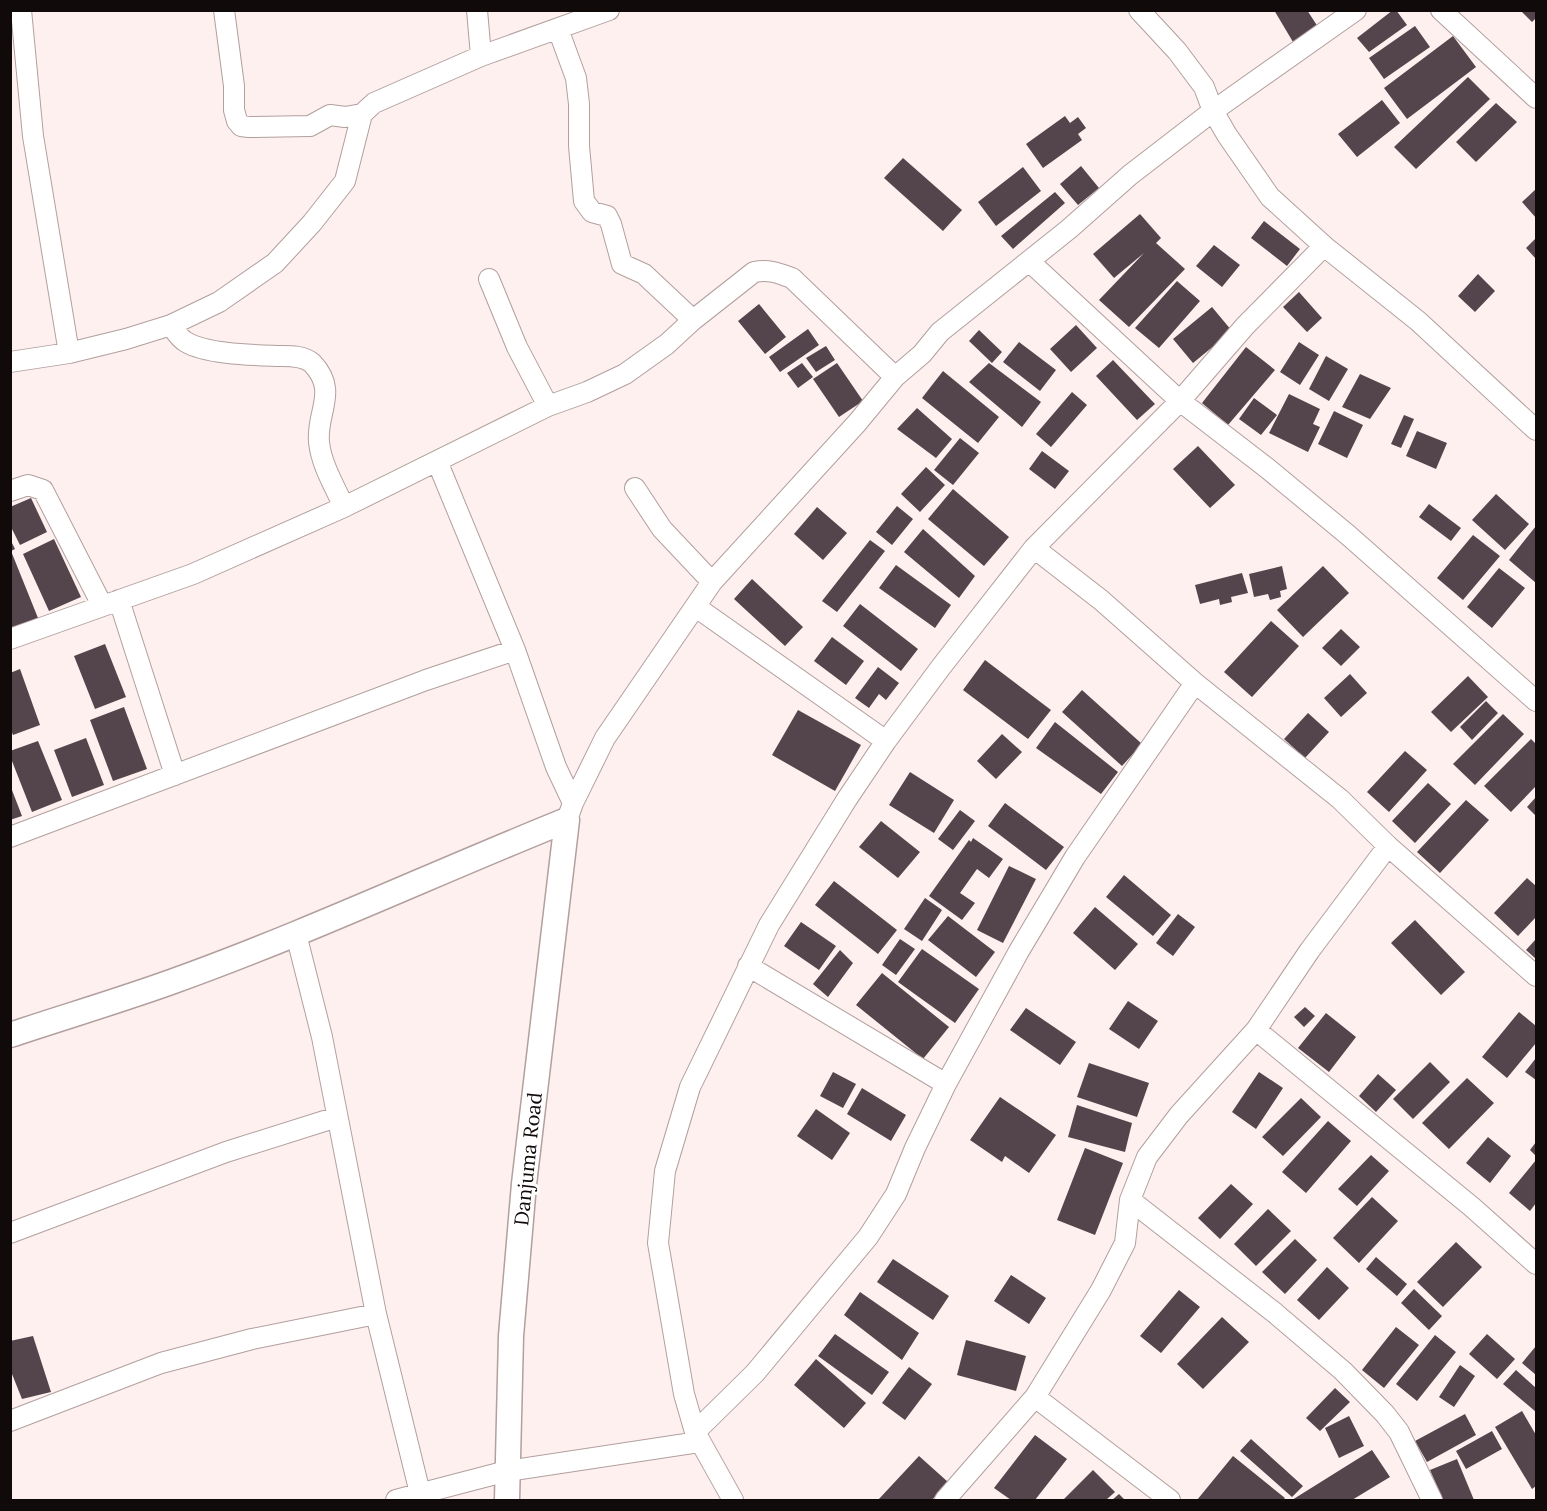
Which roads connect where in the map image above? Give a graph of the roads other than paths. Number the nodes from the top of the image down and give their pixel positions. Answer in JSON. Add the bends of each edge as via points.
{"nodes":[{"id":1,"x":21,"y":10,"type":"edge"},
{"id":2,"x":225,"y":10,"type":"edge"},
{"id":3,"x":477,"y":10,"type":"edge"},
{"id":4,"x":609,"y":10,"type":"edge"},
{"id":5,"x":1139,"y":10,"type":"edge"},
{"id":6,"x":1356,"y":10,"type":"edge"},
{"id":7,"x":1441,"y":10,"type":"edge"},
{"id":8,"x":558,"y":29,"type":"junction"},
{"id":9,"x":481,"y":56,"type":"junction"},
{"id":10,"x":1536,"y":98,"type":"edge"},
{"id":11,"x":1213,"y":111,"type":"junction"},
{"id":12,"x":362,"y":114,"type":"junction"},
{"id":13,"x":1324,"y":246,"type":"junction"},
{"id":14,"x":1030,"y":262,"type":"junction"},
{"id":15,"x":489,"y":279,"type":"dead end"},
{"id":16,"x":693,"y":321,"type":"junction"},
{"id":17,"x":171,"y":324,"type":"junction"},
{"id":18,"x":69,"y":353,"type":"junction"},
{"id":19,"x":10,"y":362,"type":"edge"},
{"id":20,"x":895,"y":378,"type":"junction"},
{"id":21,"x":1180,"y":400,"type":"junction"},
{"id":22,"x":548,"y":406,"type":"junction"},
{"id":23,"x":1529,"y":415,"type":"edge"},
{"id":24,"x":1536,"y":430,"type":"edge"},
{"id":25,"x":437,"y":461,"type":"junction"},
{"id":26,"x":635,"y":488,"type":"dead end"},
{"id":27,"x":10,"y":491,"type":"edge"},
{"id":28,"x":344,"y":507,"type":"junction"},
{"id":29,"x":1034,"y":549,"type":"junction"},
{"id":30,"x":712,"y":582,"type":"junction"},
{"id":31,"x":110,"y":603,"type":"junction"},
{"id":32,"x":696,"y":607,"type":"junction"},
{"id":33,"x":10,"y":639,"type":"edge"},
{"id":34,"x":515,"y":650,"type":"junction"},
{"id":35,"x":1195,"y":682,"type":"junction"},
{"id":36,"x":1536,"y":701,"type":"edge"},
{"id":37,"x":886,"y":741,"type":"junction"},
{"id":38,"x":175,"y":775,"type":"junction"},
{"id":39,"x":570,"y":811,"type":"junction"},
{"id":40,"x":10,"y":837,"type":"edge"},
{"id":41,"x":1388,"y":846,"type":"junction"},
{"id":42,"x":296,"y":934,"type":"junction"},
{"id":43,"x":748,"y":966,"type":"junction"},
{"id":44,"x":1536,"y":976,"type":"edge"},
{"id":45,"x":1256,"y":1030,"type":"junction"},
{"id":46,"x":10,"y":1035,"type":"edge"},
{"id":47,"x":946,"y":1084,"type":"junction"},
{"id":48,"x":337,"y":1117,"type":"junction"},
{"id":49,"x":1130,"y":1200,"type":"junction"},
{"id":50,"x":10,"y":1233,"type":"edge"},
{"id":51,"x":1536,"y":1264,"type":"edge"},
{"id":52,"x":376,"y":1314,"type":"junction"},
{"id":53,"x":1035,"y":1396,"type":"junction"},
{"id":54,"x":10,"y":1421,"type":"edge"},
{"id":55,"x":697,"y":1437,"type":"junction"},
{"id":56,"x":507,"y":1471,"type":"junction"},
{"id":57,"x":420,"y":1493,"type":"junction"},
{"id":58,"x":396,"y":1500,"type":"edge"},
{"id":59,"x":507,"y":1500,"type":"edge"},
{"id":60,"x":733,"y":1500,"type":"edge"},
{"id":61,"x":945,"y":1500,"type":"edge"},
{"id":62,"x":1170,"y":1500,"type":"edge"},
{"id":63,"x":1432,"y":1500,"type":"edge"}],
"edges":[{"from":1,"to":18,"type":"street","via":[[33,136]]},
{"from":2,"to":12,"type":"street","via":[[234,110],[241,126],[310,126],[330,115]]},
{"from":3,"to":9,"type":"street"},
{"from":4,"to":8,"type":"street"},
{"from":5,"to":11,"type":"street","via":[[1204,87]]},
{"from":6,"to":11,"type":"street"},
{"from":7,"to":10,"type":"street"},
{"from":8,"to":9,"type":"street"},
{"from":8,"to":16,"type":"street","via":[[576,78],[584,201],[592,212],[607,216],[622,264],[644,274]]},
{"from":9,"to":12,"type":"street","via":[[397,91]]},
{"from":11,"to":13,"type":"street","via":[[1270,197]]},
{"from":11,"to":14,"type":"street","via":[[1130,175]]},
{"from":12,"to":17,"type":"street","via":[[345,181],[312,223],[275,263],[219,302]]},
{"from":13,"to":21,"type":"street","via":[[1245,326]]},
{"from":13,"to":23,"type":"street"},
{"from":14,"to":20,"type":"street","via":[[940,332]]},
{"from":14,"to":21,"type":"street"},
{"from":15,"to":22,"type":"street","via":[[517,347]]},
{"from":16,"to":20,"type":"street","via":[[754,272],[775,271],[792,278]]},
{"from":16,"to":22,"type":"street","via":[[626,374]]},
{"from":17,"to":18,"type":"street"},
{"from":17,"to":28,"type":"street","via":[[185,342],[201,348],[299,357],[311,362],[324,381],[327,398],[319,440],[321,453]]},
{"from":18,"to":19,"type":"street"},
{"from":20,"to":30,"type":"street"},
{"from":21,"to":29,"type":"street"},
{"from":21,"to":36,"type":"street","via":[[1348,535]]},
{"from":22,"to":25,"type":"street"},
{"from":23,"to":24,"type":"street"},
{"from":25,"to":28,"type":"street"},
{"from":25,"to":34,"type":"street"},
{"from":26,"to":30,"type":"street","via":[[662,529]]},
{"from":27,"to":31,"type":"street","via":[[28,484],[43,490]]},
{"from":28,"to":31,"type":"street","via":[[193,574]]},
{"from":29,"to":35,"type":"street","via":[[1101,600]]},
{"from":29,"to":37,"type":"street"},
{"from":30,"to":32,"type":"street"},
{"from":31,"to":33,"type":"street"},
{"from":31,"to":38,"type":"street"},
{"from":32,"to":37,"type":"street"},
{"from":32,"to":39,"type":"street","via":[[604,738]]},
{"from":34,"to":38,"type":"street"},
{"from":34,"to":39,"type":"street"},
{"from":35,"to":41,"type":"street","via":[[1340,799]]},
{"from":35,"to":47,"type":"street","via":[[1076,857]]},
{"from":37,"to":43,"type":"street","via":[[769,925]]},
{"from":38,"to":40,"type":"street"},
{"from":39,"to":42,"type":"street"},
{"from":39,"to":56,"type":"street","name":"Danjuma Road","via":[[524,1184],[511,1336]]},
{"from":41,"to":44,"type":"street"},
{"from":41,"to":45,"type":"street"},
{"from":42,"to":46,"type":"street","via":[[170,982]]},
{"from":42,"to":48,"type":"street"},
{"from":43,"to":47,"type":"street"},
{"from":43,"to":55,"type":"street","via":[[690,1087],[665,1171],[658,1243],[682,1383]]},
{"from":45,"to":49,"type":"street","via":[[1147,1156]]},
{"from":45,"to":51,"type":"street"},
{"from":47,"to":55,"type":"street","via":[[896,1194],[868,1237]]},
{"from":48,"to":50,"type":"street","via":[[226,1152]]},
{"from":48,"to":52,"type":"street"},
{"from":49,"to":53,"type":"street","via":[[1125,1243],[1101,1290]]},
{"from":49,"to":63,"type":"street","via":[[1275,1312],[1343,1371],[1399,1432]]},
{"from":52,"to":54,"type":"street","via":[[252,1339],[161,1363]]},
{"from":52,"to":57,"type":"street"},
{"from":53,"to":61,"type":"street"},
{"from":53,"to":62,"type":"street"},
{"from":55,"to":56,"type":"street"},
{"from":55,"to":60,"type":"street"},
{"from":56,"to":57,"type":"street"},
{"from":56,"to":59,"type":"street","name":"Danjuma Road"},
{"from":57,"to":58,"type":"street"}]}
